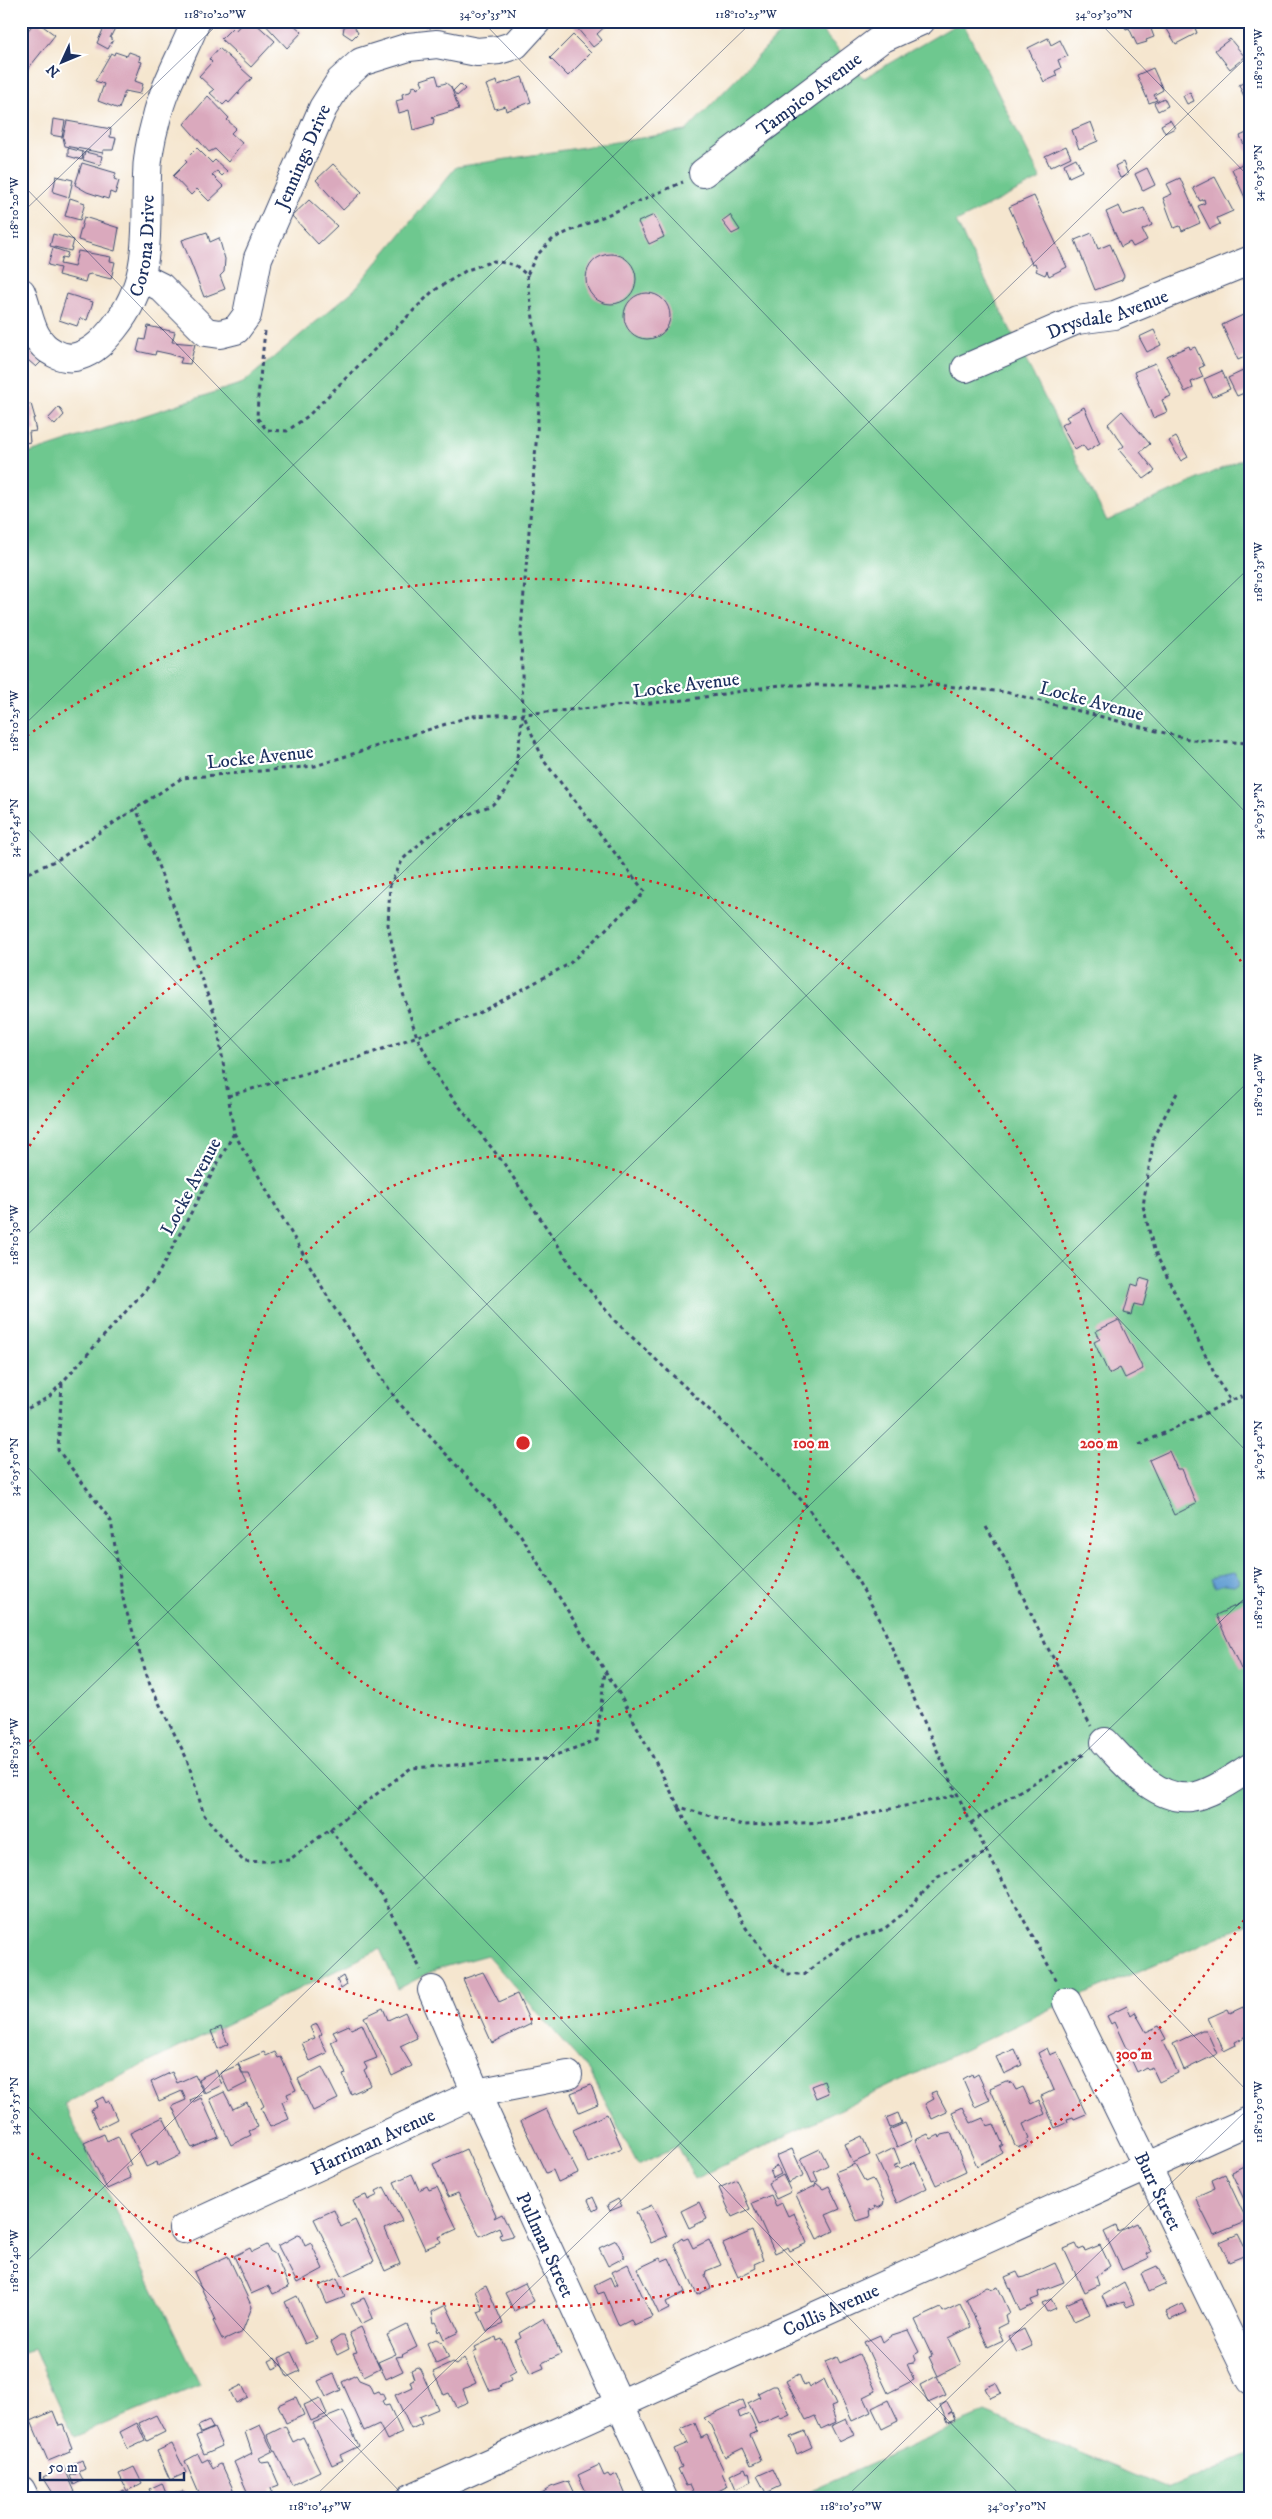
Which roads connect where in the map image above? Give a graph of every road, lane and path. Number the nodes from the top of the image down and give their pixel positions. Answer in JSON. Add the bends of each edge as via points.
{"nodes":[{"id":1,"x":196,"y":21,"type":"edge"},
{"id":2,"x":537,"y":21,"type":"edge"},
{"id":3,"x":920,"y":21,"type":"edge"},
{"id":4,"x":703,"y":173,"type":"joint"},
{"id":5,"x":1251,"y":260,"type":"edge"},
{"id":6,"x":527,"y":275,"type":"junction"},
{"id":7,"x":141,"y":277,"type":"junction"},
{"id":8,"x":21,"y":292,"type":"edge"},
{"id":9,"x":265,"y":329,"type":"dead end"},
{"id":10,"x":966,"y":368,"type":"dead end"},
{"id":11,"x":523,"y":714,"type":"junction"},
{"id":12,"x":1251,"y":743,"type":"edge"},
{"id":13,"x":136,"y":808,"type":"junction"},
{"id":14,"x":21,"y":876,"type":"edge"},
{"id":15,"x":416,"y":1036,"type":"junction"},
{"id":16,"x":1177,"y":1093,"type":"dead end"},
{"id":17,"x":228,"y":1096,"type":"junction"},
{"id":18,"x":234,"y":1133,"type":"junction"},
{"id":19,"x":62,"y":1384,"type":"junction"},
{"id":20,"x":1231,"y":1401,"type":"junction"},
{"id":21,"x":21,"y":1412,"type":"edge"},
{"id":22,"x":1251,"y":1420,"type":"edge"},
{"id":23,"x":1139,"y":1445,"type":"dead end"},
{"id":24,"x":986,"y":1526,"type":"dead end"},
{"id":25,"x":605,"y":1670,"type":"junction"},
{"id":26,"x":1105,"y":1742,"type":"junction"},
{"id":27,"x":1251,"y":1767,"type":"edge"},
{"id":28,"x":958,"y":1795,"type":"junction"},
{"id":29,"x":678,"y":1807,"type":"junction"},
{"id":30,"x":972,"y":1823,"type":"junction"},
{"id":31,"x":330,"y":1829,"type":"junction"},
{"id":32,"x":987,"y":1852,"type":"junction"},
{"id":33,"x":432,"y":1990,"type":"joint"},
{"id":34,"x":1067,"y":2002,"type":"joint"},
{"id":35,"x":568,"y":2075,"type":"dead end"},
{"id":36,"x":476,"y":2093,"type":"junction"},
{"id":37,"x":1251,"y":2120,"type":"edge"},
{"id":38,"x":1147,"y":2168,"type":"junction"},
{"id":39,"x":183,"y":2229,"type":"dead end"},
{"id":40,"x":1251,"y":2380,"type":"edge"},
{"id":41,"x":621,"y":2403,"type":"junction"},
{"id":42,"x":21,"y":2490,"type":"edge"},
{"id":43,"x":25,"y":2498,"type":"edge"},
{"id":44,"x":411,"y":2498,"type":"edge"},
{"id":45,"x":663,"y":2498,"type":"edge"}],
"edges":[{"from":1,"to":7,"type":"street","name":"Corona Drive","via":[[163,96],[150,146],[148,223]]},
{"from":2,"to":7,"type":"street","name":"Jennings Drive","via":[[515,45],[499,50],[477,52],[437,44],[409,47],[361,62],[340,81],[323,108],[258,258],[247,315],[236,330],[220,334],[206,332],[161,287]]},
{"from":3,"to":4,"type":"street","name":"Tampico Avenue","via":[[881,39]]},
{"from":4,"to":6,"type":"path","via":[[554,238],[536,256]]},
{"from":5,"to":10,"type":"street","name":"Drysdale Avenue","via":[[1115,315],[1077,320]]},
{"from":6,"to":9,"type":"path","via":[[515,265],[494,261],[467,270],[432,292],[308,416],[287,431],[268,430],[258,418]]},
{"from":6,"to":11,"type":"path","via":[[537,347],[539,407],[521,630]]},
{"from":7,"to":8,"type":"street","name":"Corona Drive","via":[[130,306],[102,343],[76,358],[60,357],[36,338]]},
{"from":11,"to":12,"type":"path","name":"Locke Avenue","via":[[684,700],[780,685],[936,685],[1005,692],[1192,740]]},
{"from":11,"to":13,"type":"path","name":"Locke Avenue","via":[[471,716],[315,766],[182,778]]},
{"from":11,"to":15,"type":"path","via":[[515,772],[505,792],[492,805],[428,836],[403,859],[390,885],[388,925],[401,987]]},
{"from":11,"to":15,"type":"path","via":[[544,761],[645,892],[569,964],[477,1014]]},
{"from":13,"to":14,"type":"path","name":"Locke Avenue","via":[[59,859]]},
{"from":13,"to":17,"type":"path","name":"Locke Avenue","via":[[216,1017]]},
{"from":15,"to":17,"type":"path","via":[[358,1058]]},
{"from":15,"to":28,"type":"path","via":[[441,1083],[505,1165],[582,1280],[615,1321],[769,1466],[810,1512],[855,1576],[879,1618]]},
{"from":16,"to":20,"type":"path","via":[[1154,1136],[1142,1206],[1154,1250],[1219,1383]]},
{"from":17,"to":18,"type":"path","name":"Locke Avenue"},
{"from":18,"to":19,"type":"path","name":"Locke Avenue","via":[[156,1278]]},
{"from":18,"to":25,"type":"path","via":[[333,1306],[398,1402],[520,1534]]},
{"from":19,"to":21,"type":"path","name":"Locke Avenue","via":[[49,1398]]},
{"from":19,"to":31,"type":"path","via":[[58,1450],[111,1521],[124,1604],[150,1685],[187,1759],[204,1815],[244,1862],[289,1860]]},
{"from":20,"to":22,"type":"path","via":[[1241,1396]]},
{"from":20,"to":23,"type":"path"},
{"from":24,"to":26,"type":"path","via":[[1046,1645],[1094,1731]]},
{"from":25,"to":29,"type":"path"},
{"from":25,"to":31,"type":"path","via":[[597,1740],[545,1759],[411,1768]]},
{"from":26,"to":27,"type":"street","via":[[1133,1770],[1165,1794],[1191,1797],[1222,1785]]},
{"from":26,"to":30,"type":"path","via":[[1013,1795]]},
{"from":28,"to":29,"type":"path","via":[[827,1822],[743,1825]]},
{"from":28,"to":30,"type":"path"},
{"from":29,"to":32,"type":"path","via":[[746,1928],[771,1961],[787,1974],[804,1974],[847,1940],[884,1929],[938,1877]]},
{"from":30,"to":32,"type":"path"},
{"from":31,"to":33,"type":"path","via":[[382,1896]]},
{"from":32,"to":34,"type":"path"},
{"from":33,"to":36,"type":"street","name":"Pullman Street"},
{"from":34,"to":38,"type":"street","name":"Burr Street"},
{"from":35,"to":36,"type":"street","name":"Harriman Avenue"},
{"from":36,"to":39,"type":"street","name":"Harriman Avenue"},
{"from":36,"to":41,"type":"street","name":"Pullman Street"},
{"from":37,"to":38,"type":"street","name":"Collis Avenue"},
{"from":38,"to":40,"type":"street","name":"Burr Street"},
{"from":38,"to":41,"type":"street","name":"Collis Avenue"},
{"from":41,"to":44,"type":"street","name":"Collis Avenue"},
{"from":41,"to":45,"type":"street","name":"Pullman Street"},
{"from":42,"to":43,"type":"street"}]}
